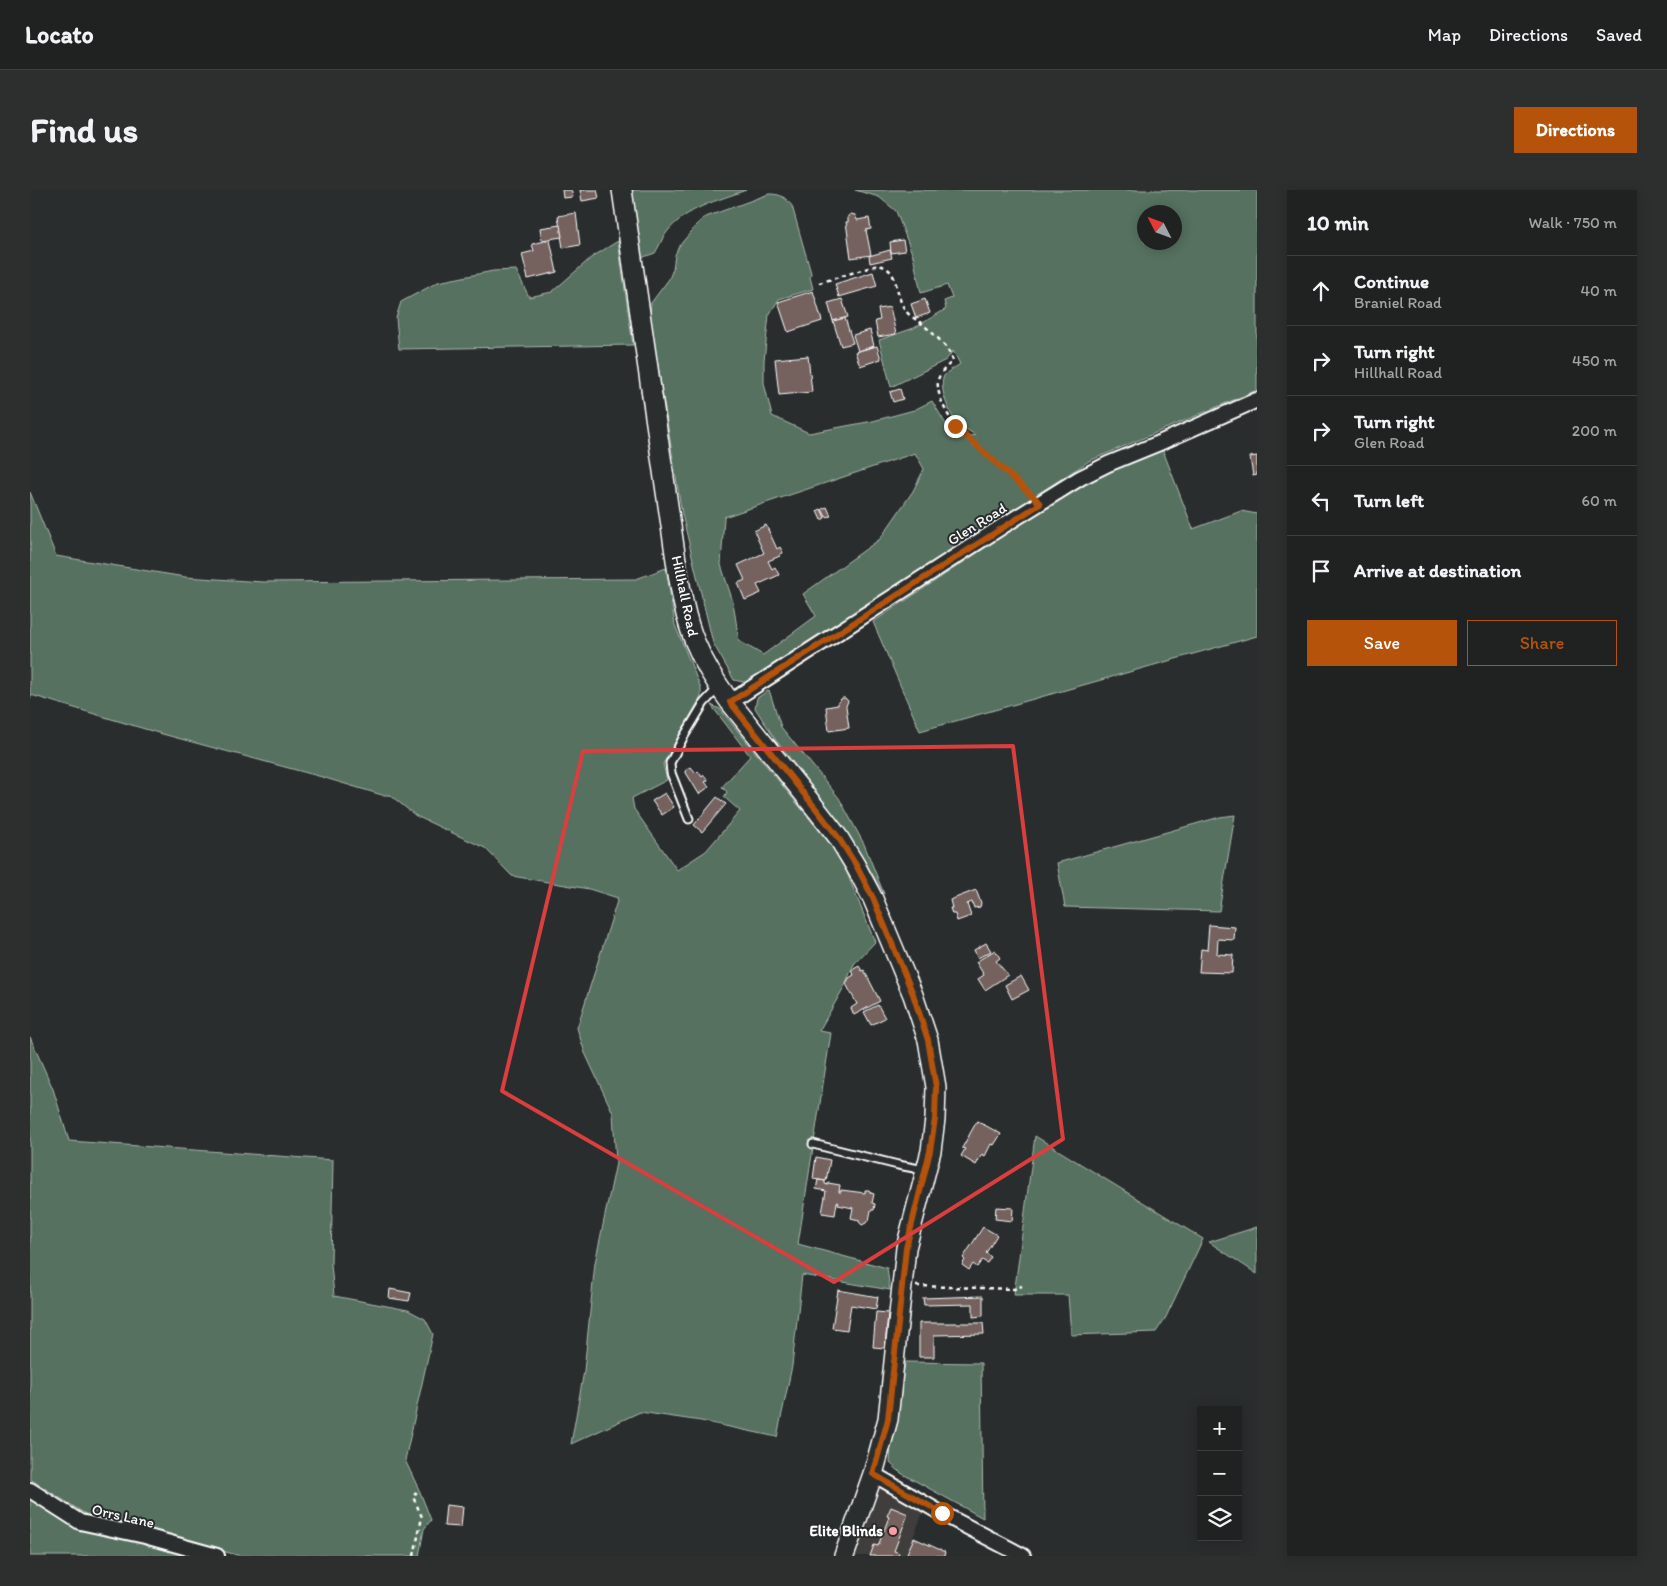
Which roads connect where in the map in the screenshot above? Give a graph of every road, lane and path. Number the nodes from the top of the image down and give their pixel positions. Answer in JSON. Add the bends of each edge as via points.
{"nodes":[{"id":1,"x":622,"y":190,"type":"edge"},
{"id":2,"x":819,"y":283,"type":"dead end"},
{"id":3,"x":1257,"y":400,"type":"edge"},
{"id":4,"x":1040,"y":504,"type":"junction"},
{"id":5,"x":719,"y":687,"type":"junction"},
{"id":6,"x":730,"y":702,"type":"junction"},
{"id":7,"x":689,"y":819,"type":"dead end"},
{"id":8,"x":813,"y":1144,"type":"dead end"},
{"id":9,"x":926,"y":1170,"type":"junction"},
{"id":10,"x":902,"y":1286,"type":"junction"},
{"id":11,"x":1022,"y":1286,"type":"dead end"},
{"id":12,"x":873,"y":1474,"type":"junction"},
{"id":13,"x":30,"y":1490,"type":"edge"},
{"id":14,"x":418,"y":1490,"type":"dead end"},
{"id":15,"x":217,"y":1556,"type":"edge"},
{"id":16,"x":414,"y":1556,"type":"edge"},
{"id":17,"x":844,"y":1556,"type":"edge"},
{"id":18,"x":1024,"y":1556,"type":"edge"}],
"edges":[{"from":1,"to":5,"type":"main road","name":"Hillhall Road","via":[[682,596],[695,642]]},
{"from":2,"to":4,"type":"path","via":[[878,265],[887,266],[893,273],[897,295],[906,312],[923,324],[952,356],[953,361],[942,371],[938,381],[940,394],[955,426]]},
{"from":3,"to":4,"type":"street","name":"Glen Road","via":[[1108,464]]},
{"from":4,"to":6,"type":"street","name":"Glen Road"},
{"from":5,"to":6,"type":"main road","name":"Hillhall Road"},
{"from":5,"to":7,"type":"lane","via":[[704,703],[670,763],[670,773]]},
{"from":6,"to":9,"type":"main road","name":"Hillhall Road","via":[[847,851],[873,898],[913,994],[928,1040],[936,1087],[935,1119]]},
{"from":8,"to":9,"type":"lane"},
{"from":9,"to":10,"type":"main road","name":"Hillhall Road","via":[[908,1240]]},
{"from":10,"to":11,"type":"path","via":[[1014,1289]]},
{"from":10,"to":12,"type":"main road","name":"Hillhall Road","via":[[888,1419]]},
{"from":12,"to":17,"type":"main road","name":"Hillhall Road"},
{"from":12,"to":18,"type":"street"},
{"from":13,"to":15,"type":"street","name":"Orrs Lane","via":[[80,1522]]},
{"from":14,"to":16,"type":"path","via":[[413,1497],[422,1516]]}]}
